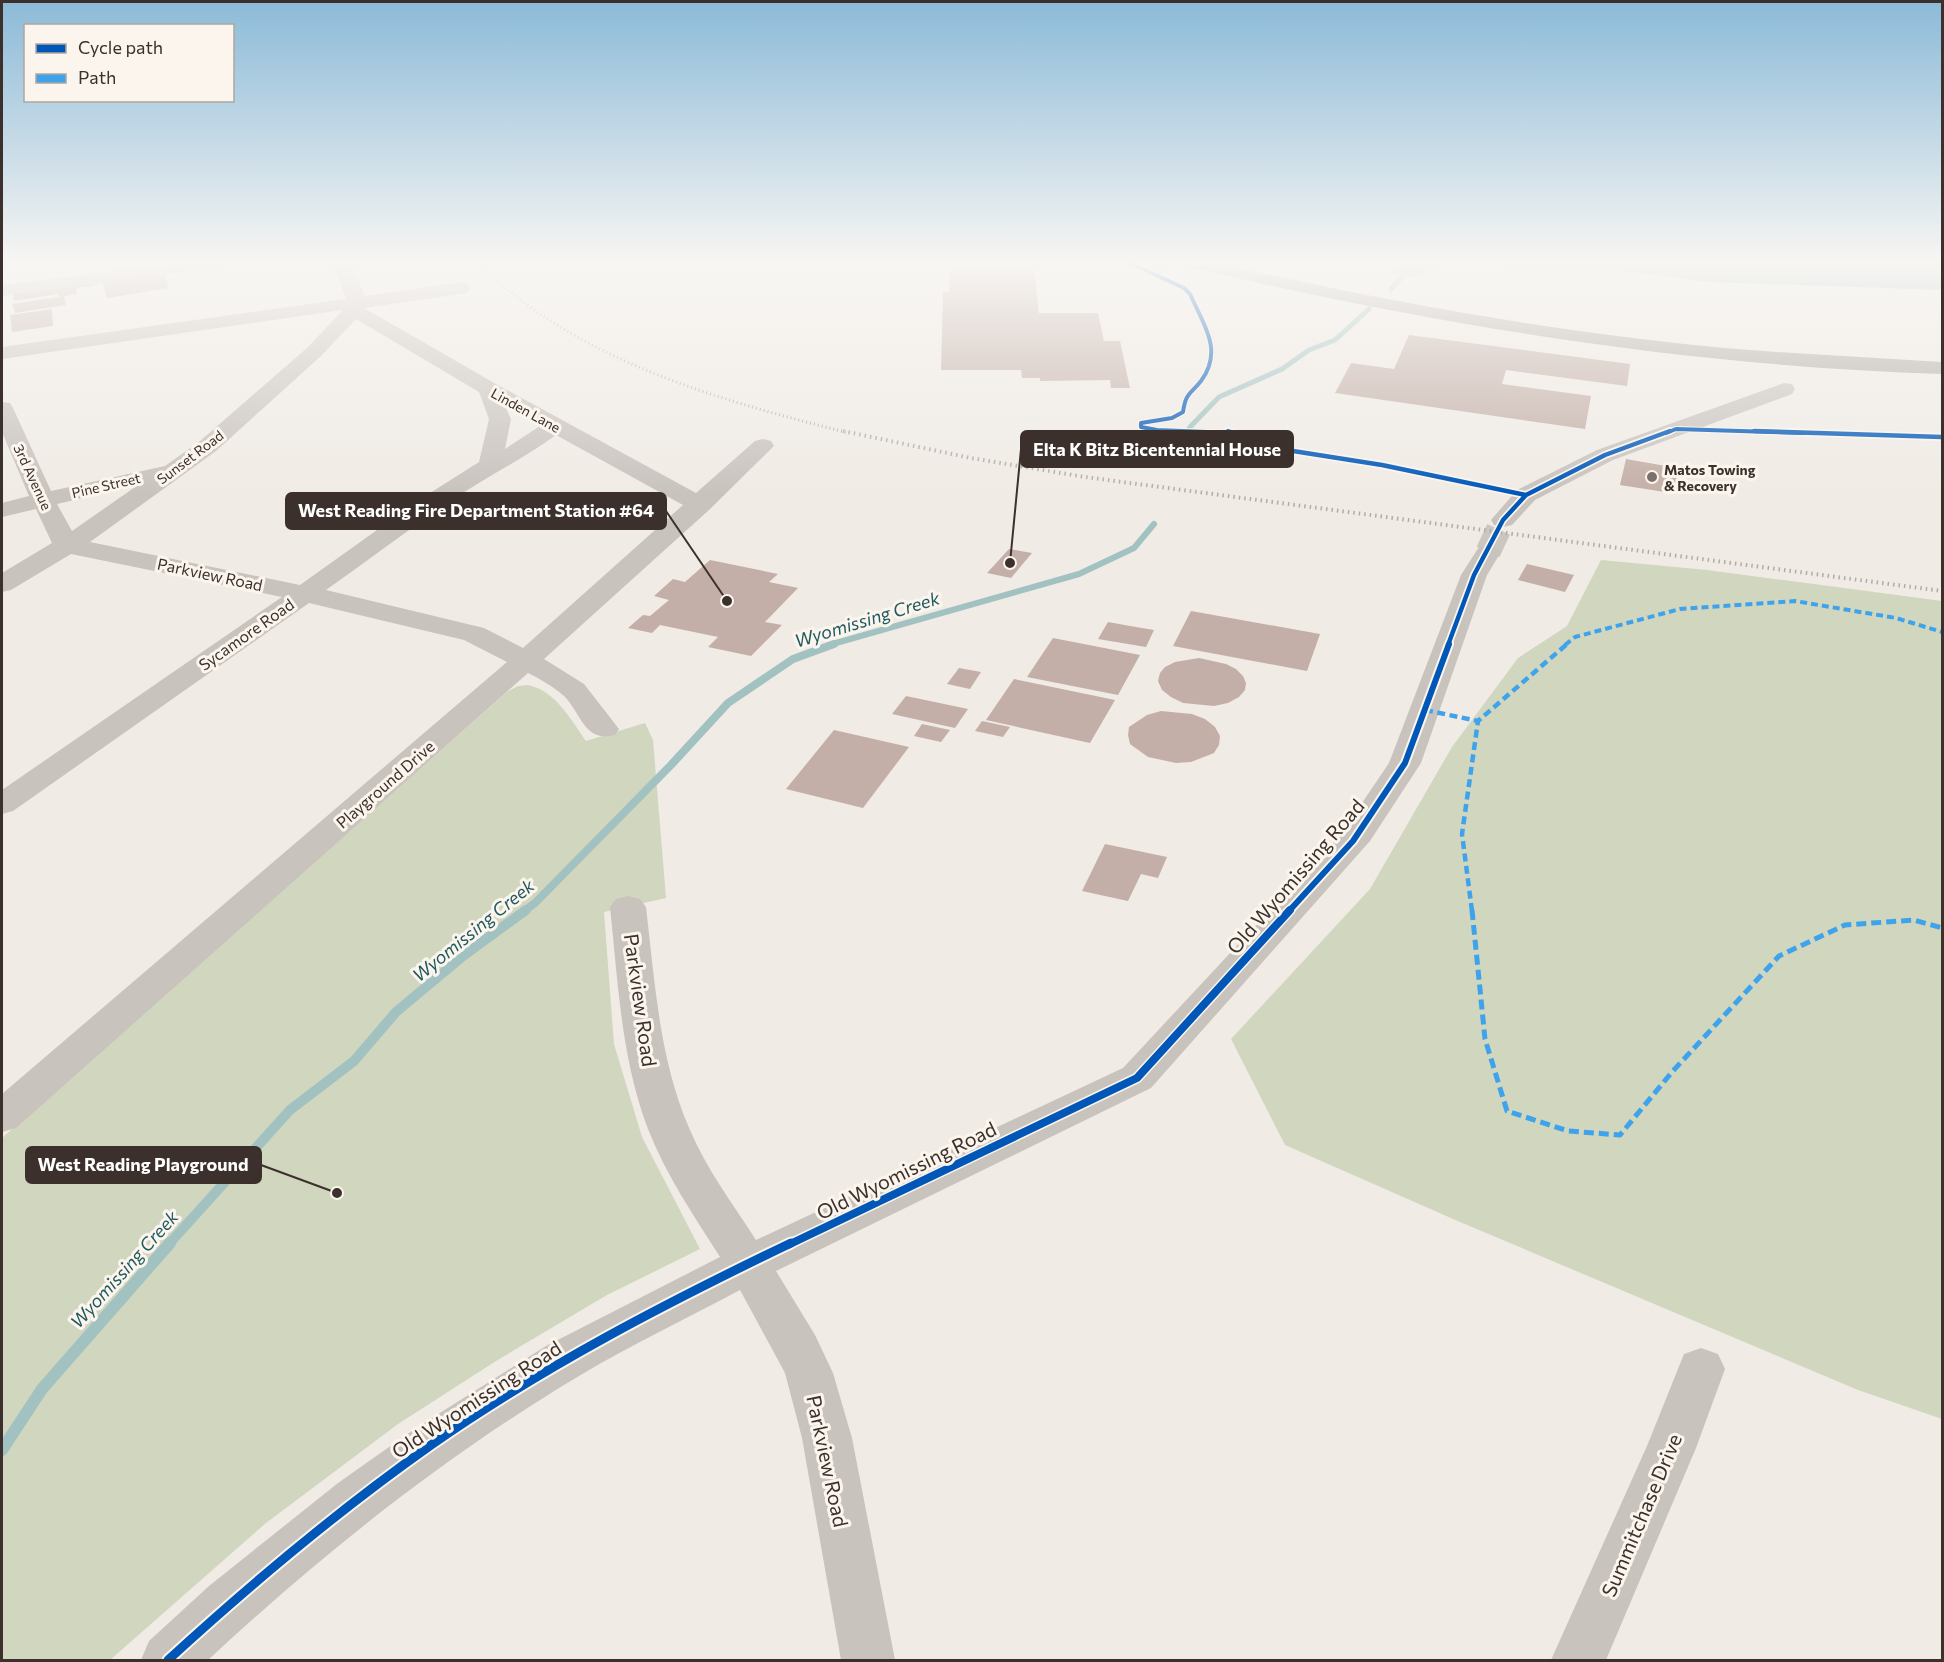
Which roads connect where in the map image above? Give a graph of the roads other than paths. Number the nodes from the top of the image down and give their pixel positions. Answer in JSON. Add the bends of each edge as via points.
{"nodes":[{"id":1,"x":97,"y":341,"type":"edge"},
{"id":2,"x":324,"y":341,"type":"edge"},
{"id":3,"x":409,"y":341,"type":"edge"},
{"id":4,"x":1610,"y":341,"type":"edge"},
{"id":5,"x":1698,"y":341,"type":"edge"},
{"id":6,"x":2,"y":353,"type":"edge"},
{"id":7,"x":1942,"y":356,"type":"edge"},
{"id":8,"x":1942,"y":368,"type":"edge"},
{"id":9,"x":488,"y":389,"type":"junction"},
{"id":10,"x":1784,"y":389,"type":"dead end"},
{"id":11,"x":2,"y":408,"type":"edge"},
{"id":12,"x":555,"y":426,"type":"junction"},
{"id":13,"x":763,"y":446,"type":"dead end"},
{"id":14,"x":490,"y":465,"type":"junction"},
{"id":15,"x":175,"y":469,"type":"junction"},
{"id":16,"x":43,"y":500,"type":"junction"},
{"id":17,"x":700,"y":505,"type":"junction"},
{"id":18,"x":2,"y":510,"type":"edge"},
{"id":19,"x":66,"y":545,"type":"junction"},
{"id":20,"x":2,"y":584,"type":"edge"},
{"id":21,"x":304,"y":594,"type":"junction"},
{"id":22,"x":525,"y":660,"type":"junction"},
{"id":23,"x":604,"y":729,"type":"dead end"},
{"id":24,"x":2,"y":804,"type":"edge"},
{"id":25,"x":628,"y":907,"type":"dead end"},
{"id":26,"x":2,"y":1117,"type":"edge"},
{"id":27,"x":748,"y":1264,"type":"junction"},
{"id":28,"x":1701,"y":1369,"type":"dead end"},
{"id":29,"x":168,"y":1660,"type":"edge"},
{"id":30,"x":868,"y":1660,"type":"edge"},
{"id":31,"x":1578,"y":1660,"type":"edge"}],
"edges":[{"from":1,"to":6,"type":"street"},
{"from":2,"to":15,"type":"street","name":"Sunset Road","via":[[208,446]]},
{"from":3,"to":9,"type":"street","name":"Linden Lane"},
{"from":4,"to":8,"type":"highway","via":[[1731,354]]},
{"from":5,"to":7,"type":"highway"},
{"from":9,"to":12,"type":"street","name":"Linden Lane"},
{"from":9,"to":14,"type":"street","via":[[500,419]]},
{"from":10,"to":27,"type":"street","name":"Old Wyomissing Road","via":[[1605,455],[1526,495],[1495,536],[1474,576],[1398,777],[1353,841],[1137,1078]]},
{"from":11,"to":16,"type":"street","name":"3rd Avenue"},
{"from":12,"to":14,"type":"street","name":"Sycamore Road","via":[[521,450]]},
{"from":12,"to":17,"type":"street","name":"Linden Lane"},
{"from":13,"to":17,"type":"street","name":"Playground Drive"},
{"from":14,"to":21,"type":"street","name":"Sycamore Road"},
{"from":15,"to":16,"type":"street","name":"Pine Street"},
{"from":15,"to":19,"type":"street","name":"Sunset Road"},
{"from":16,"to":18,"type":"street","name":"Pine Street"},
{"from":16,"to":19,"type":"street","name":"3rd Avenue"},
{"from":17,"to":22,"type":"street","name":"Playground Drive"},
{"from":19,"to":20,"type":"street","name":"Sunset Road"},
{"from":19,"to":21,"type":"street","name":"Parkview Road"},
{"from":21,"to":22,"type":"street","name":"Parkview Road","via":[[474,634]]},
{"from":21,"to":24,"type":"street","name":"Sycamore Road"},
{"from":22,"to":23,"type":"street","name":"Parkview Road","via":[[574,690]]},
{"from":22,"to":26,"type":"street","name":"Playground Drive"},
{"from":25,"to":27,"type":"street","name":"Parkview Road","via":[[643,1041],[656,1093],[692,1177]]},
{"from":27,"to":29,"type":"street","name":"Old Wyomissing Road","via":[[563,1361],[433,1444],[356,1500]]},
{"from":27,"to":30,"type":"street","name":"Parkview Road","via":[[808,1373],[827,1438]]},
{"from":28,"to":31,"type":"street","name":"Summitchase Drive","via":[[1671,1448]]}]}
